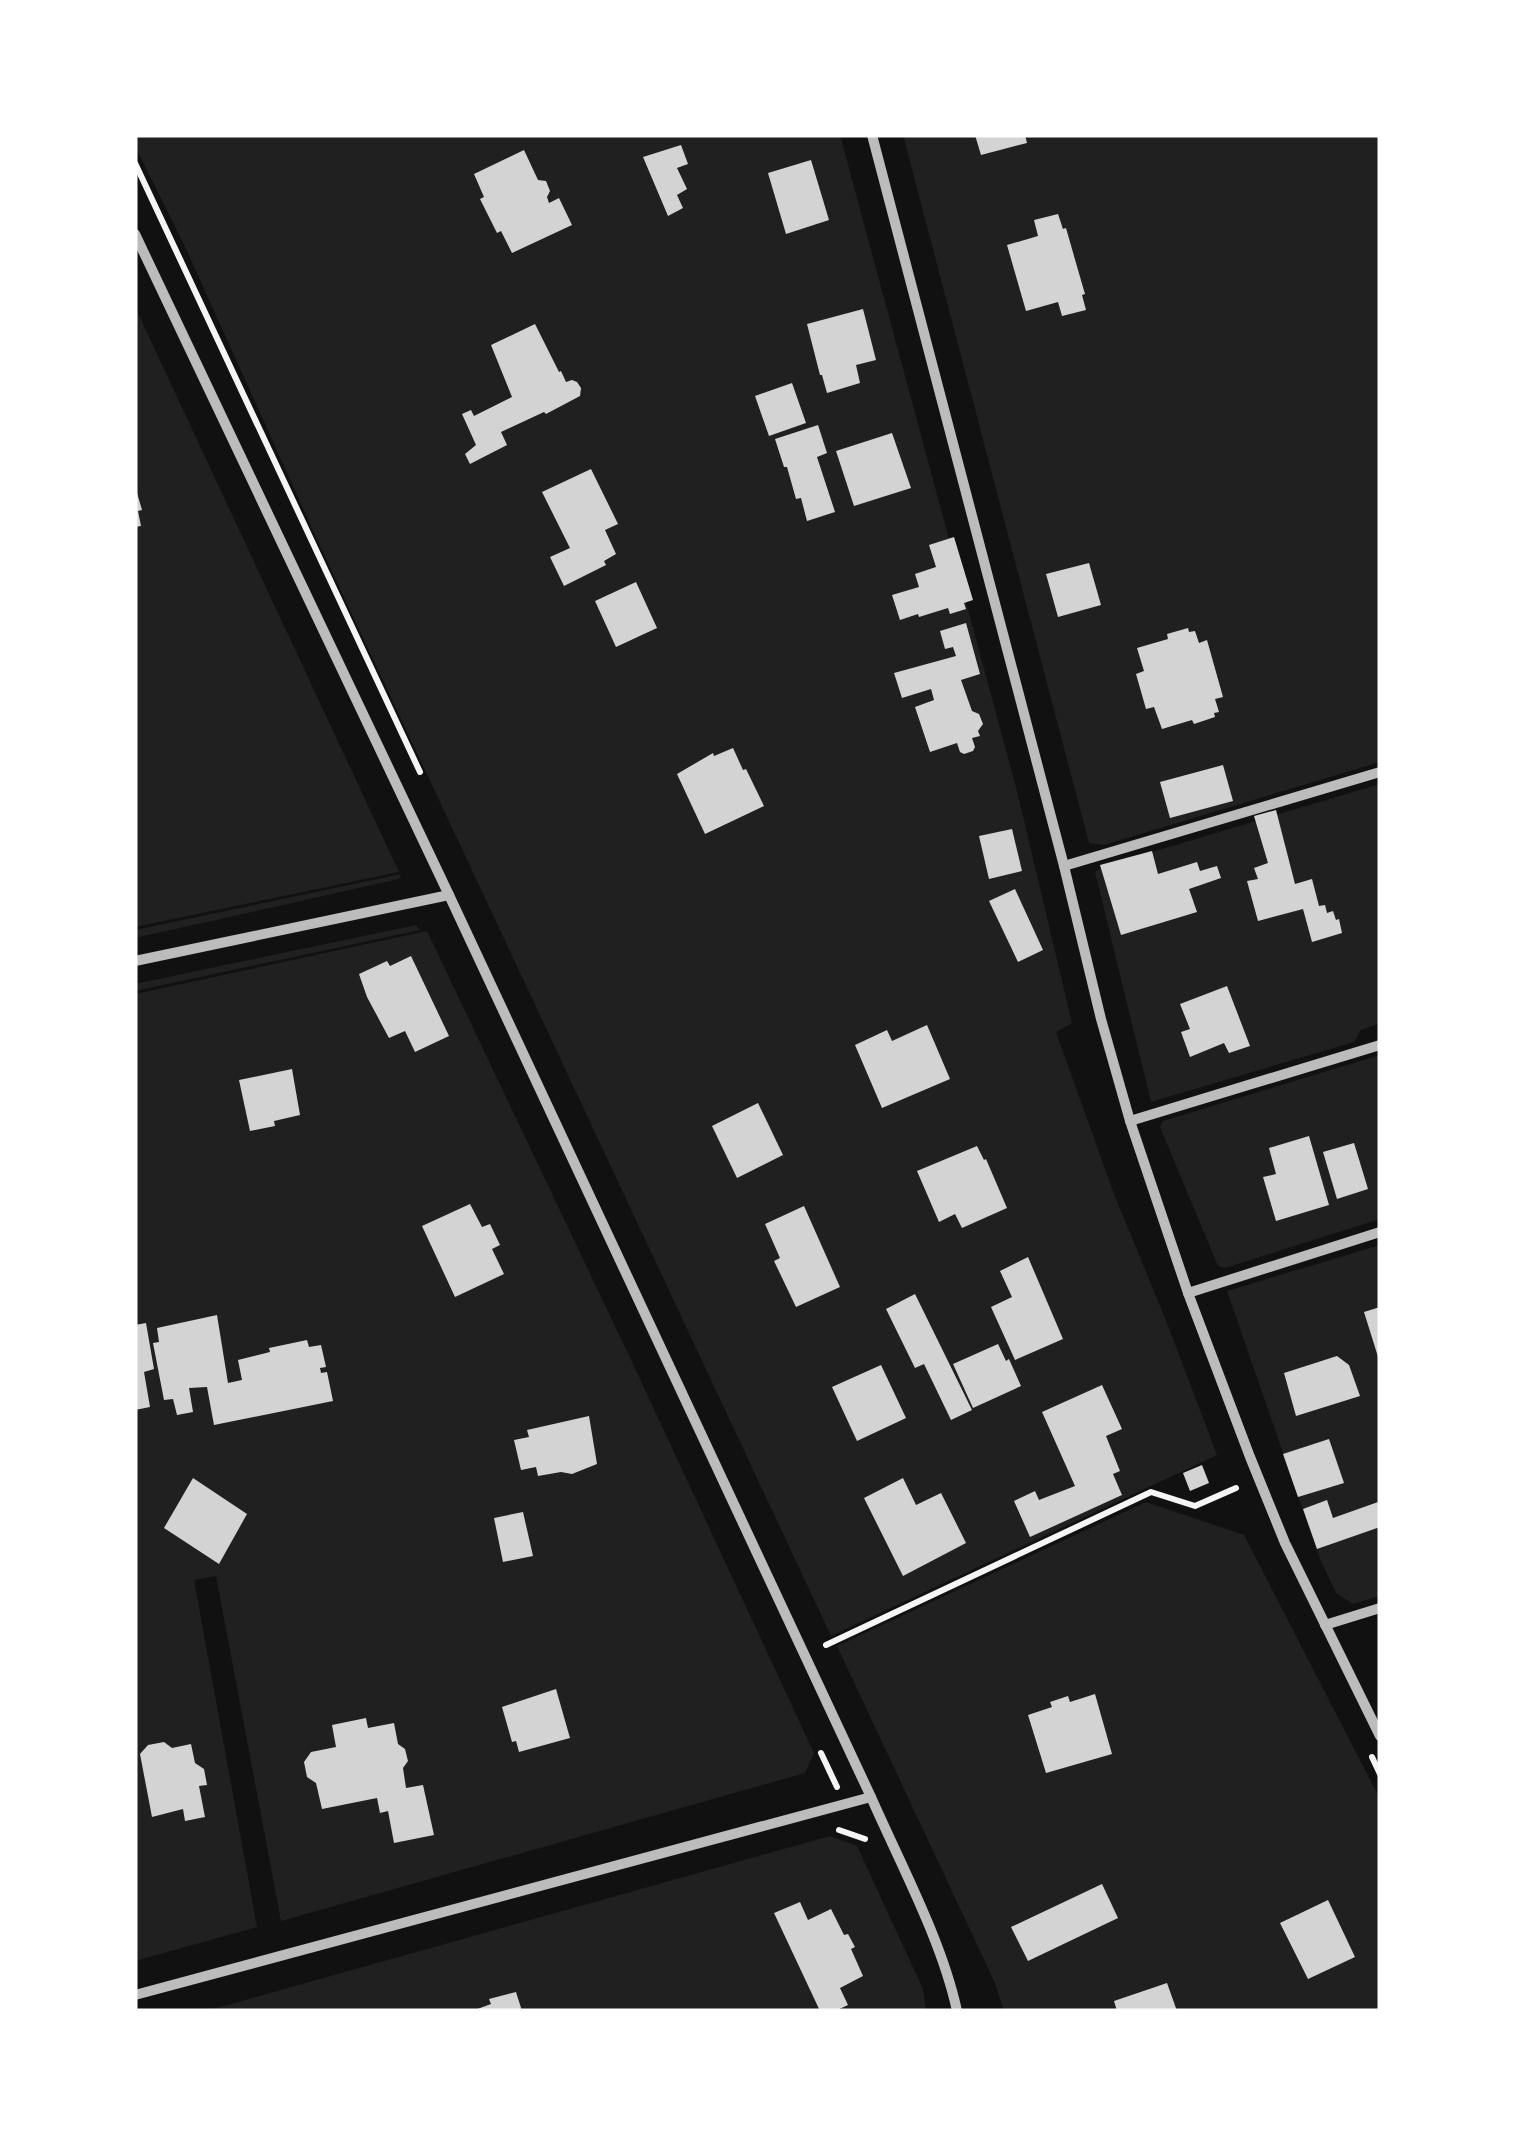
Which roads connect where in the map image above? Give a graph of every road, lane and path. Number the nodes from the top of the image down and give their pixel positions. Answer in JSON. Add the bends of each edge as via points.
{"nodes":[{"id":1,"x":872,"y":135,"type":"edge"},
{"id":2,"x":135,"y":234,"type":"edge"},
{"id":3,"x":1380,"y":772,"type":"edge"},
{"id":4,"x":1064,"y":866,"type":"junction"},
{"id":5,"x":449,"y":895,"type":"junction"},
{"id":6,"x":135,"y":960,"type":"edge"},
{"id":7,"x":1380,"y":1045,"type":"edge"},
{"id":8,"x":1130,"y":1121,"type":"junction"},
{"id":9,"x":1380,"y":1232,"type":"edge"},
{"id":10,"x":1188,"y":1293,"type":"junction"},
{"id":11,"x":1236,"y":1488,"type":"dead end"},
{"id":12,"x":1380,"y":1608,"type":"edge"},
{"id":13,"x":1325,"y":1624,"type":"junction"},
{"id":14,"x":826,"y":1645,"type":"dead end"},
{"id":15,"x":1380,"y":1736,"type":"edge"},
{"id":16,"x":820,"y":1752,"type":"dead end"},
{"id":17,"x":837,"y":1788,"type":"dead end"},
{"id":18,"x":871,"y":1797,"type":"junction"},
{"id":19,"x":135,"y":1995,"type":"edge"},
{"id":20,"x":957,"y":2011,"type":"edge"}],
"edges":[{"from":1,"to":4,"type":"street"},
{"from":2,"to":5,"type":"street"},
{"from":3,"to":4,"type":"street"},
{"from":4,"to":8,"type":"street"},
{"from":5,"to":6,"type":"street"},
{"from":5,"to":18,"type":"street"},
{"from":7,"to":8,"type":"street"},
{"from":8,"to":10,"type":"street"},
{"from":9,"to":10,"type":"street"},
{"from":10,"to":13,"type":"street","via":[[1285,1543]]},
{"from":11,"to":14,"type":"path","via":[[1195,1506],[1151,1492]]},
{"from":12,"to":13,"type":"street"},
{"from":13,"to":15,"type":"street"},
{"from":16,"to":17,"type":"path"},
{"from":18,"to":19,"type":"street"},
{"from":18,"to":20,"type":"street"}]}
